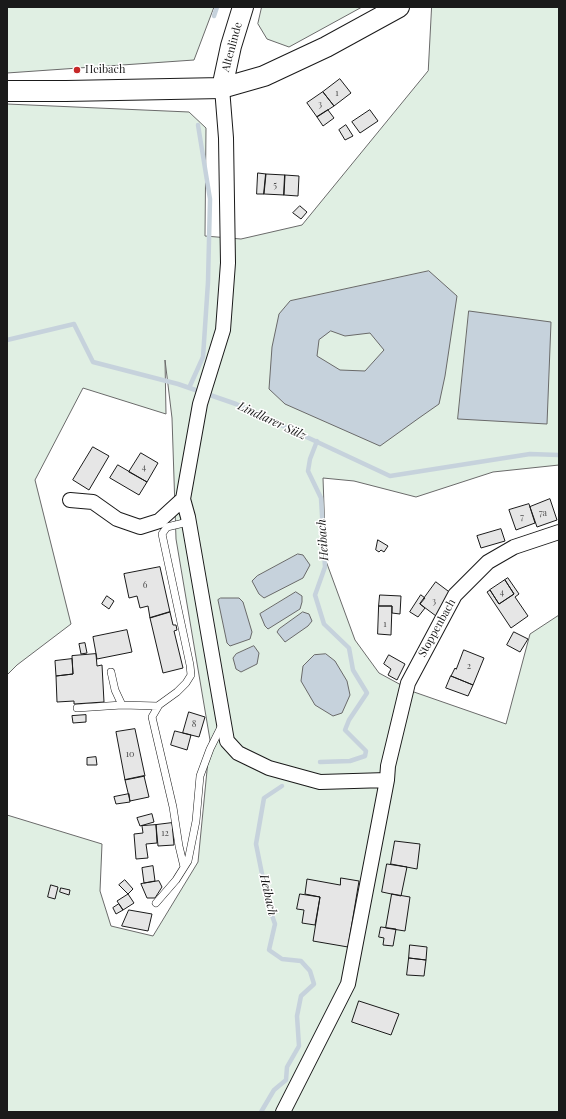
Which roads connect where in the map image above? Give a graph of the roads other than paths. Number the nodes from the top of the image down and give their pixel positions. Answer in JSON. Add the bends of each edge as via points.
{"nodes":[{"id":1,"x":243,"y":7,"type":"edge"},
{"id":2,"x":399,"y":7,"type":"edge"},
{"id":3,"x":222,"y":88,"type":"junction"},
{"id":4,"x":7,"y":90,"type":"edge"},
{"id":5,"x":183,"y":499,"type":"junction"},
{"id":6,"x":70,"y":500,"type":"dead end"},
{"id":7,"x":188,"y":522,"type":"junction"},
{"id":8,"x":559,"y":532,"type":"edge"},
{"id":9,"x":111,"y":672,"type":"dead end"},
{"id":10,"x":122,"y":705,"type":"junction"},
{"id":11,"x":158,"y":706,"type":"junction"},
{"id":12,"x":77,"y":708,"type":"dead end"},
{"id":13,"x":223,"y":723,"type":"junction"},
{"id":14,"x":387,"y":780,"type":"junction"},
{"id":15,"x":184,"y":867,"type":"junction"},
{"id":16,"x":156,"y":903,"type":"dead end"},
{"id":17,"x":283,"y":1112,"type":"edge"}],
"edges":[{"from":1,"to":3,"type":"main road","name":"Altenlinde"},
{"from":2,"to":3,"type":"main road","via":[[326,47],[264,76]]},
{"from":3,"to":4,"type":"main road","via":[[66,92]]},
{"from":3,"to":5,"type":"street","via":[[226,138],[228,263],[223,330],[200,404]]},
{"from":5,"to":6,"type":"street","via":[[159,521],[140,528],[117,519],[93,502]]},
{"from":5,"to":7,"type":"street"},
{"from":7,"to":11,"type":"lane","via":[[167,527],[162,534],[191,675],[177,692]]},
{"from":7,"to":13,"type":"street"},
{"from":8,"to":14,"type":"street","name":"Stoppenbach","via":[[514,547],[488,562],[455,594],[408,682]]},
{"from":9,"to":10,"type":"lane"},
{"from":10,"to":11,"type":"lane"},
{"from":10,"to":12,"type":"lane"},
{"from":11,"to":15,"type":"lane","via":[[152,717]]},
{"from":13,"to":14,"type":"street","via":[[227,741],[238,753],[269,768],[320,782]]},
{"from":13,"to":15,"type":"lane","via":[[200,776],[196,821],[188,861]]},
{"from":14,"to":17,"type":"street","via":[[348,984]]},
{"from":15,"to":16,"type":"lane"}]}
